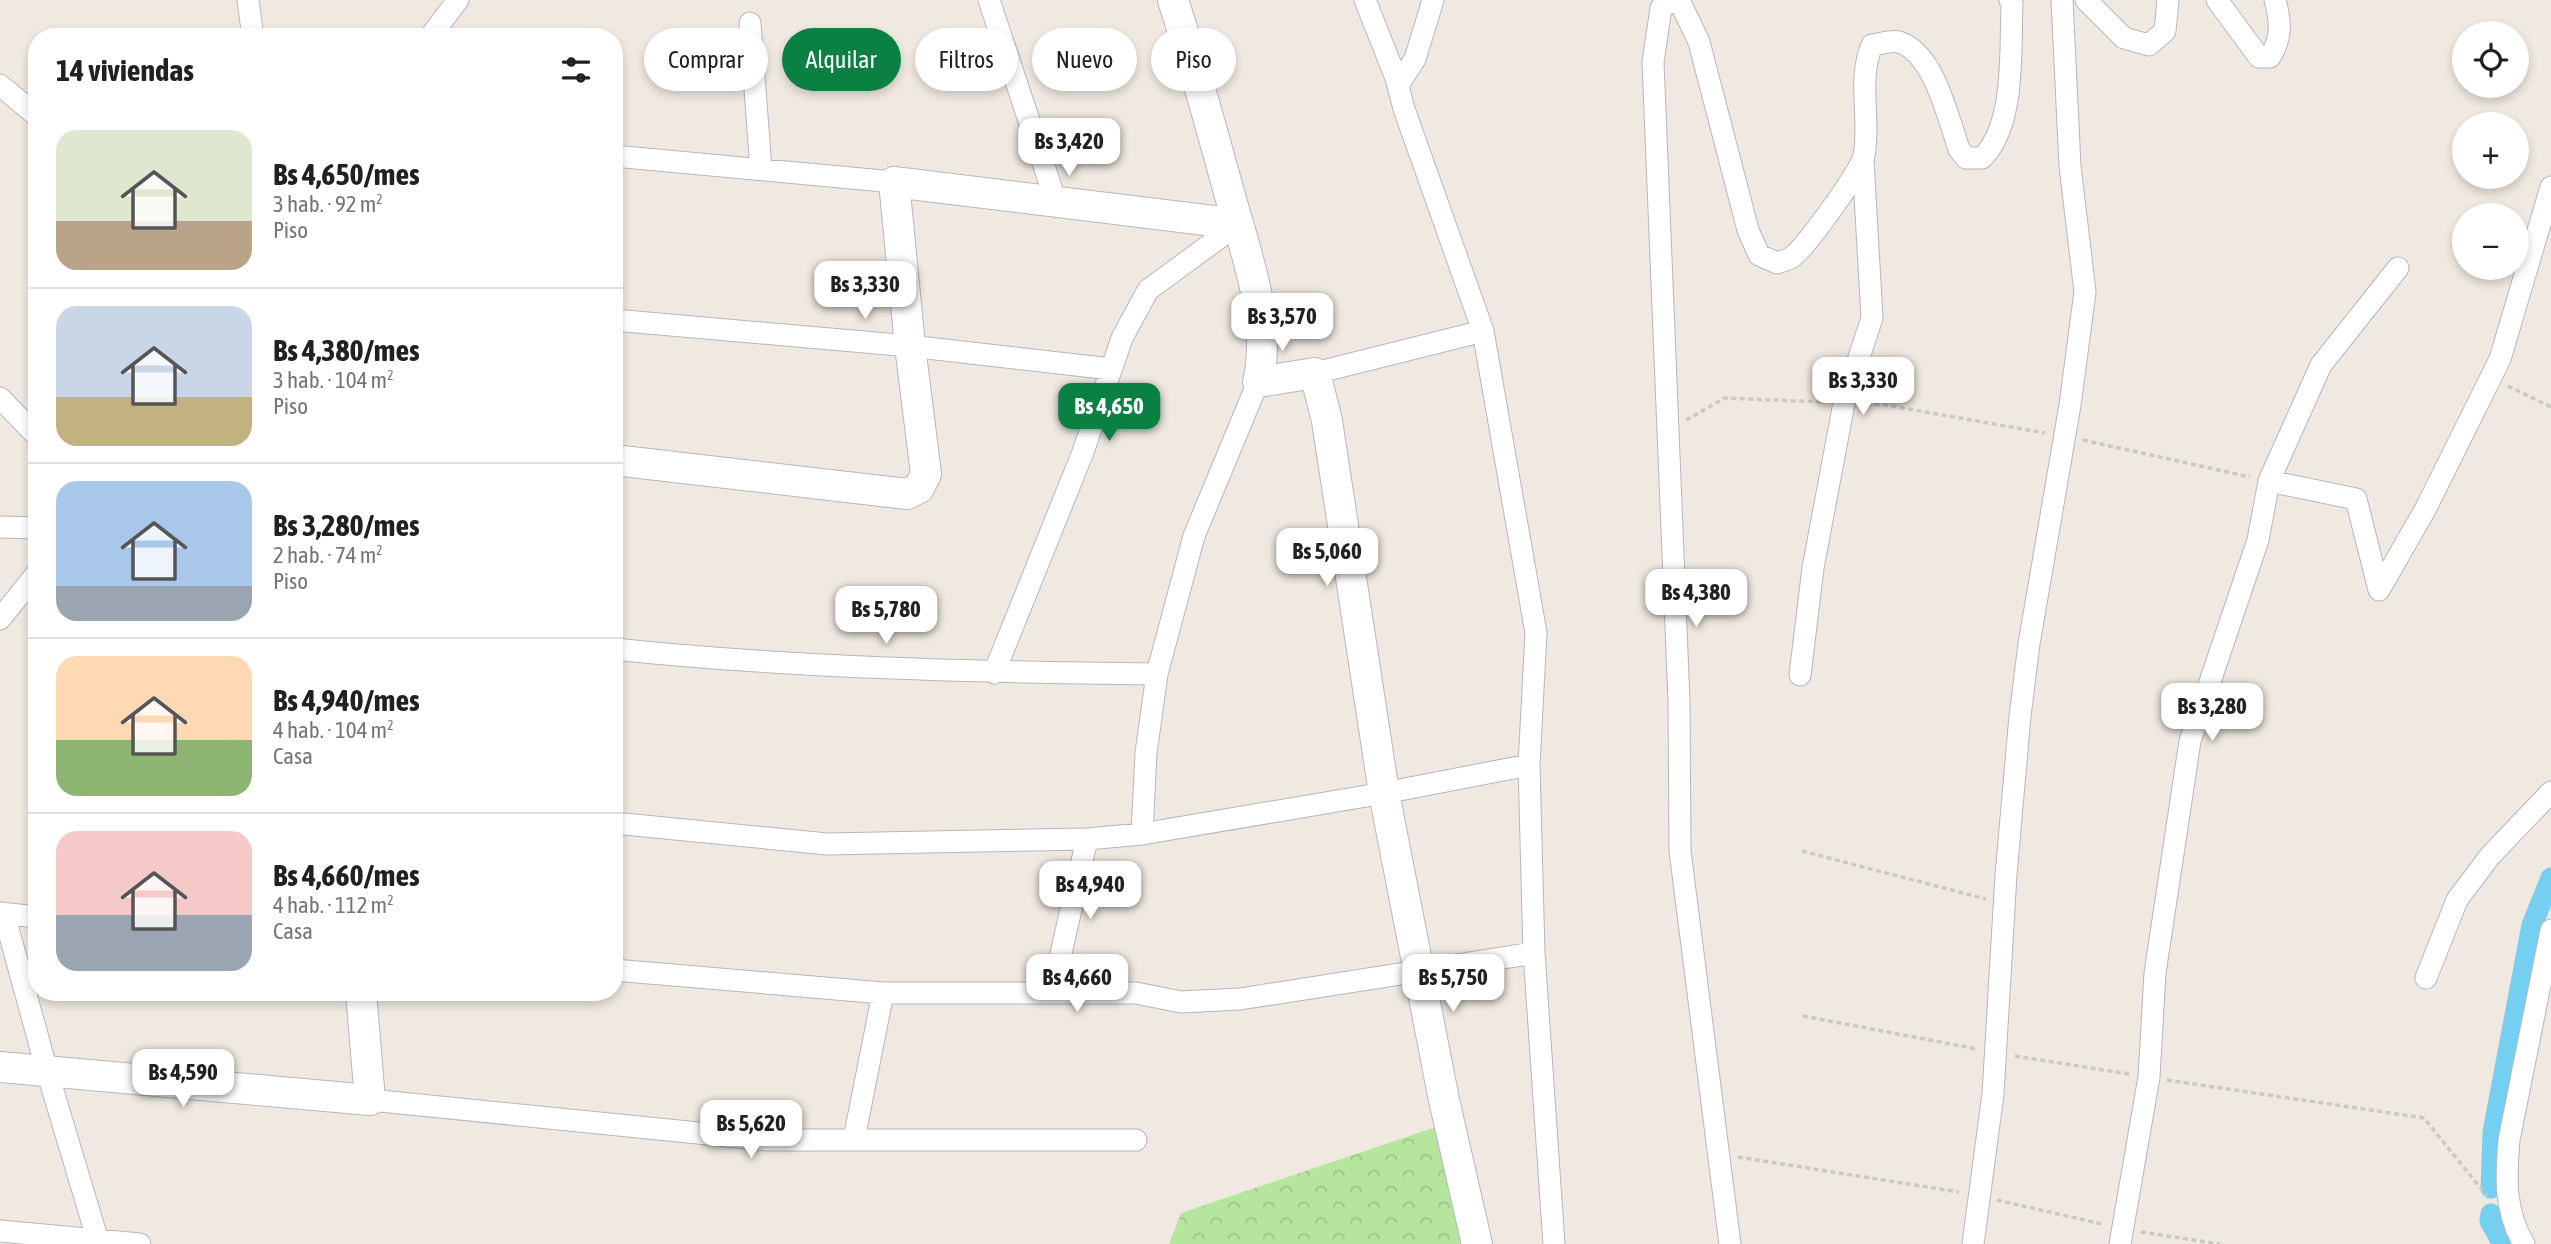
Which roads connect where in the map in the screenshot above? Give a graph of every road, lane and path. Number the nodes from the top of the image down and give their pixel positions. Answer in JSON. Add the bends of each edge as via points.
{"nodes":[{"id":1,"x":247,"y":0,"type":"edge"},
{"id":2,"x":457,"y":0,"type":"edge"},
{"id":3,"x":989,"y":0,"type":"edge"},
{"id":4,"x":1173,"y":0,"type":"edge"},
{"id":5,"x":1365,"y":0,"type":"edge"},
{"id":6,"x":1433,"y":0,"type":"edge"},
{"id":7,"x":1674,"y":0,"type":"edge"},
{"id":8,"x":1679,"y":0,"type":"edge"},
{"id":9,"x":2010,"y":0,"type":"edge"},
{"id":10,"x":2062,"y":0,"type":"edge"},
{"id":11,"x":2086,"y":0,"type":"edge"},
{"id":12,"x":2168,"y":0,"type":"edge"},
{"id":13,"x":2217,"y":0,"type":"edge"},
{"id":14,"x":2275,"y":0,"type":"edge"},
{"id":15,"x":750,"y":23,"type":"dead end"},
{"id":16,"x":252,"y":28,"type":"edge"},
{"id":17,"x":437,"y":28,"type":"edge"},
{"id":18,"x":0,"y":85,"type":"edge"},
{"id":19,"x":1398,"y":85,"type":"junction"},
{"id":20,"x":28,"y":108,"type":"edge"},
{"id":21,"x":623,"y":157,"type":"edge"},
{"id":22,"x":1863,"y":160,"type":"junction"},
{"id":23,"x":761,"y":169,"type":"junction"},
{"id":24,"x":894,"y":182,"type":"junction"},
{"id":25,"x":2551,"y":187,"type":"edge"},
{"id":26,"x":1056,"y":202,"type":"junction"},
{"id":27,"x":1238,"y":224,"type":"junction"},
{"id":28,"x":2398,"y":268,"type":"dead end"},
{"id":29,"x":623,"y":321,"type":"edge"},
{"id":30,"x":1483,"y":331,"type":"junction"},
{"id":31,"x":910,"y":346,"type":"junction"},
{"id":32,"x":1111,"y":369,"type":"junction"},
{"id":33,"x":1315,"y":373,"type":"junction"},
{"id":34,"x":2491,"y":377,"type":"junction"},
{"id":35,"x":1258,"y":383,"type":"junction"},
{"id":36,"x":0,"y":398,"type":"edge"},
{"id":37,"x":1844,"y":403,"type":"junction"},
{"id":38,"x":2551,"y":407,"type":"edge"},
{"id":39,"x":28,"y":427,"type":"edge"},
{"id":40,"x":1667,"y":432,"type":"junction"},
{"id":41,"x":2065,"y":436,"type":"junction"},
{"id":42,"x":623,"y":461,"type":"edge"},
{"id":43,"x":2269,"y":481,"type":"junction"},
{"id":44,"x":0,"y":527,"type":"edge"},
{"id":45,"x":28,"y":528,"type":"edge"},
{"id":46,"x":28,"y":584,"type":"edge"},
{"id":47,"x":0,"y":619,"type":"edge"},
{"id":48,"x":623,"y":650,"type":"edge"},
{"id":49,"x":994,"y":673,"type":"junction"},
{"id":50,"x":1157,"y":674,"type":"junction"},
{"id":51,"x":1800,"y":675,"type":"dead end"},
{"id":52,"x":1529,"y":765,"type":"junction"},
{"id":53,"x":2551,"y":792,"type":"edge"},
{"id":54,"x":1384,"y":793,"type":"junction"},
{"id":55,"x":623,"y":824,"type":"edge"},
{"id":56,"x":1142,"y":834,"type":"junction"},
{"id":57,"x":1087,"y":839,"type":"junction"},
{"id":58,"x":1802,"y":852,"type":"dead end"},
{"id":59,"x":2005,"y":904,"type":"junction"},
{"id":60,"x":2,"y":914,"type":"edge"},
{"id":61,"x":28,"y":916,"type":"edge"},
{"id":62,"x":2551,"y":930,"type":"edge"},
{"id":63,"x":1534,"y":953,"type":"junction"},
{"id":64,"x":623,"y":971,"type":"edge"},
{"id":65,"x":1419,"y":971,"type":"junction"},
{"id":66,"x":2426,"y":978,"type":"dead end"},
{"id":67,"x":883,"y":993,"type":"junction"},
{"id":68,"x":1052,"y":993,"type":"junction"},
{"id":69,"x":361,"y":1001,"type":"edge"},
{"id":70,"x":1803,"y":1016,"type":"dead end"},
{"id":71,"x":1996,"y":1053,"type":"junction"},
{"id":72,"x":0,"y":1066,"type":"edge"},
{"id":73,"x":47,"y":1071,"type":"junction"},
{"id":74,"x":2149,"y":1077,"type":"junction"},
{"id":75,"x":370,"y":1100,"type":"junction"},
{"id":76,"x":855,"y":1139,"type":"junction"},
{"id":77,"x":1136,"y":1140,"type":"dead end"},
{"id":78,"x":2492,"y":1202,"type":"dead end"},
{"id":79,"x":0,"y":1231,"type":"edge"},
{"id":80,"x":98,"y":1241,"type":"junction"},
{"id":81,"x":140,"y":1244,"type":"edge"},
{"id":82,"x":1477,"y":1244,"type":"edge"},
{"id":83,"x":1554,"y":1244,"type":"edge"},
{"id":84,"x":1730,"y":1244,"type":"edge"},
{"id":85,"x":1973,"y":1244,"type":"edge"},
{"id":86,"x":2120,"y":1244,"type":"edge"},
{"id":87,"x":2524,"y":1244,"type":"edge"}],
"edges":[{"from":1,"to":16,"type":"street"},
{"from":2,"to":17,"type":"street"},
{"from":3,"to":26,"type":"street"},
{"from":4,"to":27,"type":"street"},
{"from":5,"to":19,"type":"street"},
{"from":6,"to":19,"type":"street","via":[[1415,59]]},
{"from":7,"to":40,"type":"street","via":[[1661,8],[1653,62]]},
{"from":8,"to":22,"type":"street","via":[[1699,42],[1748,230],[1759,255],[1777,263],[1793,257]]},
{"from":9,"to":22,"type":"street","via":[[2008,89],[1993,148],[1982,158],[1966,159],[1920,55],[1898,42],[1885,43],[1872,45],[1866,59]]},
{"from":10,"to":41,"type":"street","via":[[2070,166],[2085,292]]},
{"from":11,"to":12,"type":"street","via":[[2123,38],[2149,45],[2165,31]]},
{"from":13,"to":14,"type":"street","via":[[2259,57],[2270,57],[2278,44],[2281,22]]},
{"from":15,"to":23,"type":"street"},
{"from":18,"to":20,"type":"street"},
{"from":19,"to":30,"type":"street"},
{"from":21,"to":23,"type":"street"},
{"from":22,"to":37,"type":"street","via":[[1872,318]]},
{"from":23,"to":24,"type":"street"},
{"from":24,"to":26,"type":"street"},
{"from":24,"to":31,"type":"street"},
{"from":25,"to":34,"type":"street"},
{"from":26,"to":27,"type":"street"},
{"from":27,"to":32,"type":"street","via":[[1148,290]]},
{"from":27,"to":35,"type":"street","via":[[1263,341]]},
{"from":28,"to":43,"type":"street","via":[[2320,365]]},
{"from":29,"to":31,"type":"street"},
{"from":30,"to":33,"type":"street"},
{"from":30,"to":52,"type":"street","via":[[1536,633]]},
{"from":31,"to":32,"type":"street"},
{"from":31,"to":42,"type":"street","via":[[926,474],[919,488],[907,494]]},
{"from":32,"to":49,"type":"street","via":[[1083,452]]},
{"from":33,"to":35,"type":"street"},
{"from":33,"to":54,"type":"street","via":[[1327,421]]},
{"from":34,"to":38,"type":"path"},
{"from":34,"to":43,"type":"street","via":[[2379,590],[2356,499]]},
{"from":35,"to":50,"type":"street","via":[[1194,537]]},
{"from":36,"to":39,"type":"street"},
{"from":37,"to":40,"type":"path","via":[[1724,398]]},
{"from":37,"to":41,"type":"path","via":[[1886,405]]},
{"from":37,"to":51,"type":"street","via":[[1813,568]]},
{"from":40,"to":84,"type":"street","via":[[1679,701],[1680,851]]},
{"from":41,"to":43,"type":"path"},
{"from":41,"to":59,"type":"street","via":[[2029,644]]},
{"from":43,"to":74,"type":"street","via":[[2258,540],[2190,741],[2155,973]]},
{"from":44,"to":45,"type":"street"},
{"from":46,"to":47,"type":"street"},
{"from":48,"to":49,"type":"street"},
{"from":49,"to":50,"type":"street"},
{"from":50,"to":56,"type":"street","via":[[1146,753]]},
{"from":52,"to":54,"type":"street"},
{"from":52,"to":63,"type":"street"},
{"from":53,"to":66,"type":"street","via":[[2490,856],[2457,900]]},
{"from":54,"to":56,"type":"street"},
{"from":54,"to":65,"type":"street"},
{"from":55,"to":57,"type":"street","via":[[827,844]]},
{"from":56,"to":57,"type":"street"},
{"from":57,"to":68,"type":"street"},
{"from":58,"to":59,"type":"path"},
{"from":59,"to":71,"type":"street"},
{"from":60,"to":61,"type":"street"},
{"from":60,"to":73,"type":"street"},
{"from":62,"to":87,"type":"street","via":[[2506,1170],[2507,1199]]},
{"from":63,"to":65,"type":"street"},
{"from":63,"to":83,"type":"street"},
{"from":64,"to":67,"type":"street"},
{"from":65,"to":68,"type":"street","via":[[1240,999],[1181,1002],[1136,993]]},
{"from":65,"to":82,"type":"street"},
{"from":67,"to":68,"type":"street"},
{"from":67,"to":76,"type":"street"},
{"from":69,"to":75,"type":"street"},
{"from":70,"to":71,"type":"path"},
{"from":71,"to":74,"type":"path"},
{"from":71,"to":85,"type":"street"},
{"from":72,"to":73,"type":"street"},
{"from":73,"to":75,"type":"street"},
{"from":73,"to":80,"type":"street"},
{"from":74,"to":78,"type":"path","via":[[2424,1118]]},
{"from":74,"to":86,"type":"street"},
{"from":75,"to":76,"type":"street","via":[[768,1140]]},
{"from":76,"to":77,"type":"street"},
{"from":79,"to":80,"type":"street"},
{"from":80,"to":81,"type":"street"}]}
